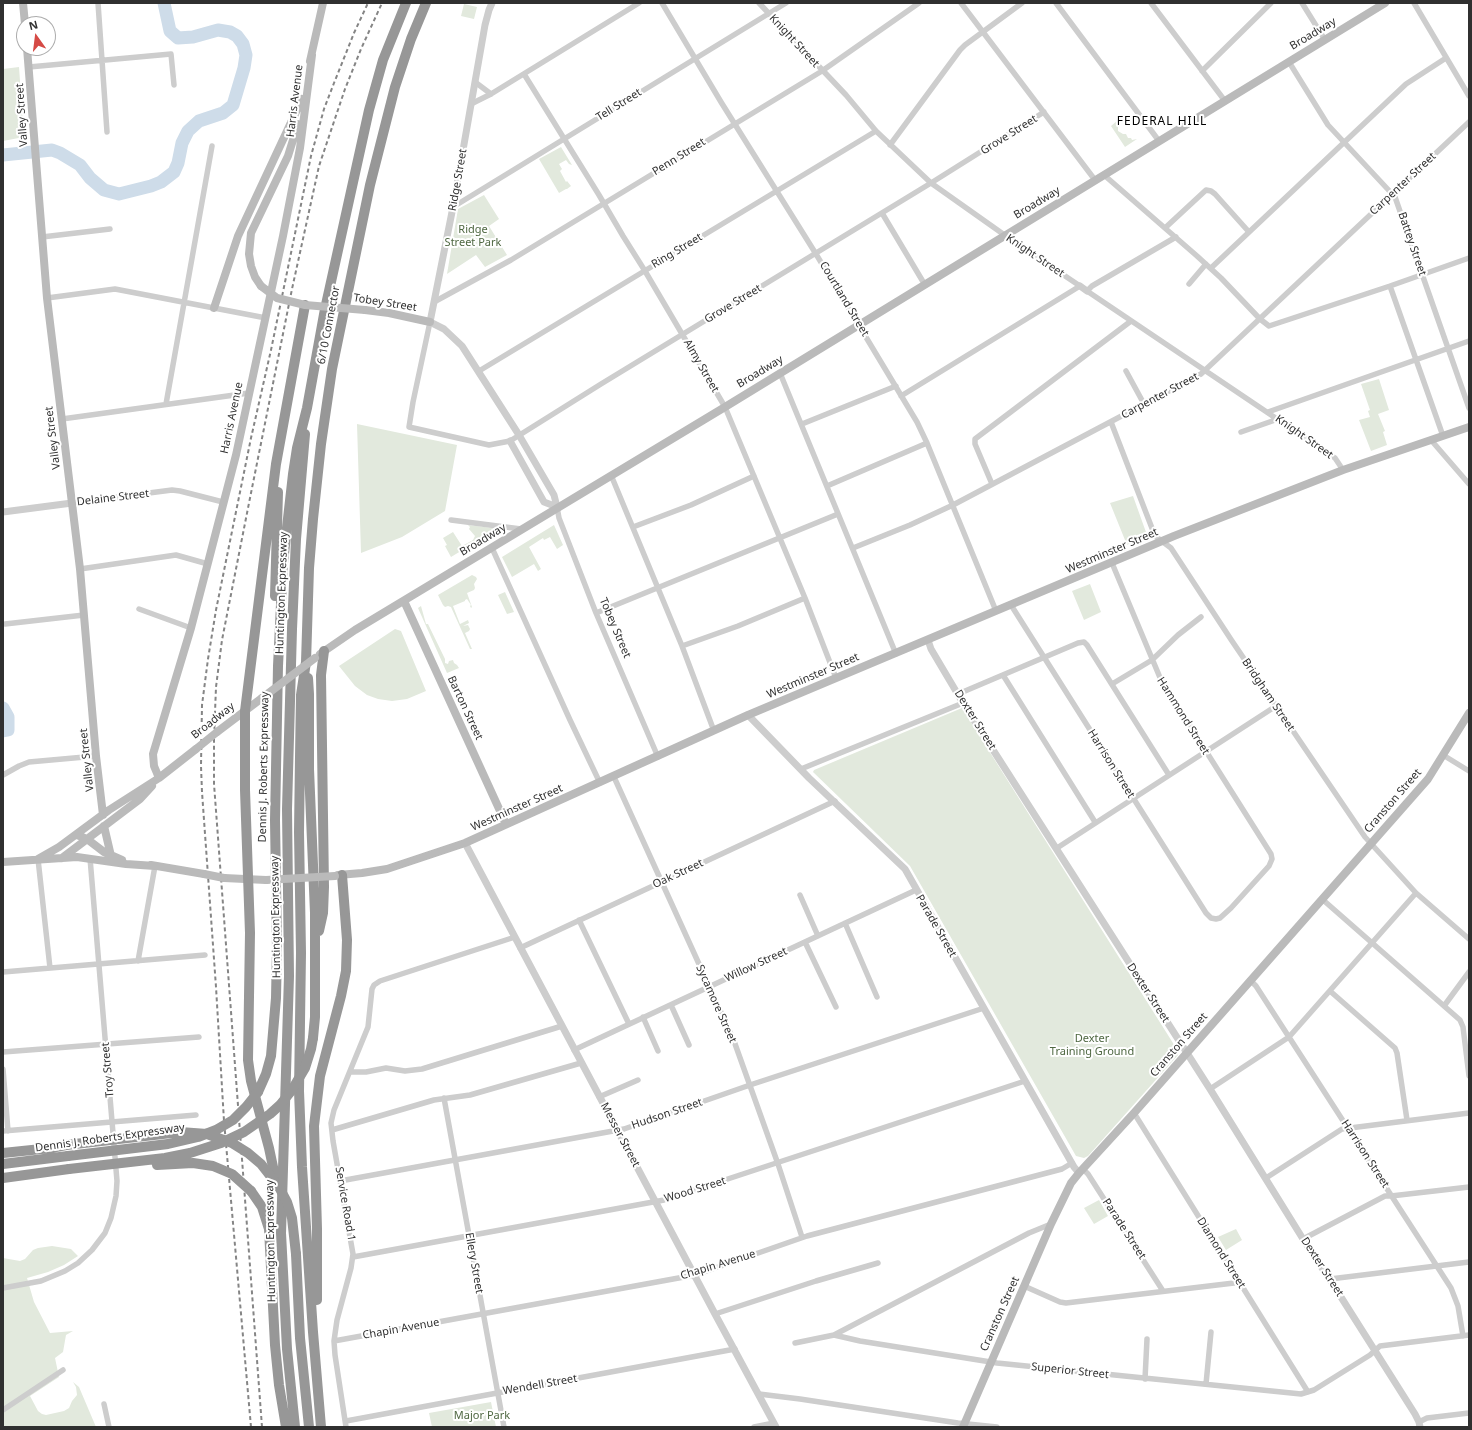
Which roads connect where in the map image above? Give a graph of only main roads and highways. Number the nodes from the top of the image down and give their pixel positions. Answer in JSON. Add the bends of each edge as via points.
{"nodes":[{"id":1,"x":23,"y":3,"type":"edge"},
{"id":2,"x":323,"y":3,"type":"edge"},
{"id":3,"x":406,"y":3,"type":"edge"},
{"id":4,"x":426,"y":3,"type":"edge"},
{"id":5,"x":1385,"y":3,"type":"edge"},
{"id":6,"x":24,"y":16,"type":"edge"},
{"id":7,"x":312,"y":55,"type":"junction"},
{"id":8,"x":28,"y":56,"type":"edge"},
{"id":9,"x":302,"y":104,"type":"junction"},
{"id":10,"x":305,"y":305,"type":"junction"},
{"id":11,"x":214,"y":308,"type":"road end"},
{"id":12,"x":430,"y":322,"type":"road end"},
{"id":13,"x":307,"y":408,"type":"junction"},
{"id":14,"x":1469,"y":427,"type":"edge"},
{"id":15,"x":280,"y":444,"type":"junction"},
{"id":16,"x":404,"y":601,"type":"junction"},
{"id":17,"x":324,"y":651,"type":"junction"},
{"id":18,"x":310,"y":660,"type":"junction"},
{"id":19,"x":278,"y":666,"type":"junction"},
{"id":20,"x":245,"y":711,"type":"junction"},
{"id":21,"x":1469,"y":712,"type":"edge"},
{"id":22,"x":159,"y":778,"type":"junction"},
{"id":23,"x":103,"y":815,"type":"junction"},
{"id":24,"x":506,"y":824,"type":"junction"},
{"id":25,"x":104,"y":826,"type":"junction"},
{"id":26,"x":77,"y":835,"type":"junction"},
{"id":27,"x":87,"y":839,"type":"junction"},
{"id":28,"x":111,"y":856,"type":"junction"},
{"id":29,"x":62,"y":858,"type":"junction"},
{"id":30,"x":38,"y":859,"type":"junction"},
{"id":31,"x":3,"y":862,"type":"edge"},
{"id":32,"x":155,"y":866,"type":"junction"},
{"id":33,"x":338,"y":875,"type":"junction"},
{"id":34,"x":248,"y":880,"type":"junction"},
{"id":35,"x":315,"y":956,"type":"junction"},
{"id":36,"x":3,"y":1153,"type":"edge"},
{"id":37,"x":3,"y":1164,"type":"edge"},
{"id":38,"x":69,"y":1169,"type":"junction"},
{"id":39,"x":3,"y":1178,"type":"edge"},
{"id":40,"x":281,"y":1208,"type":"junction"},
{"id":41,"x":313,"y":1332,"type":"junction"},
{"id":42,"x":964,"y":1426,"type":"edge"},
{"id":43,"x":286,"y":1427,"type":"edge"},
{"id":44,"x":295,"y":1427,"type":"edge"},
{"id":45,"x":309,"y":1427,"type":"edge"},
{"id":46,"x":321,"y":1427,"type":"edge"}],
"edges":[{"from":1,"to":6,"type":"main road"},
{"from":2,"to":7,"type":"main road","name":"Harris Avenue"},
{"from":3,"to":13,"type":"highway","name":"6/10 Connector","via":[[375,85],[325,309]]},
{"from":4,"to":18,"type":"highway","name":"6/10 Connector","via":[[402,63],[388,111],[334,357],[323,425],[309,568]]},
{"from":5,"to":16,"type":"main road","name":"Broadway"},
{"from":7,"to":9,"type":"main road","name":"Harris Avenue"},
{"from":7,"to":22,"type":"main road","name":"Harris Avenue","via":[[300,148],[236,455],[191,628],[153,754]]},
{"from":8,"to":23,"type":"main road","name":"Valley Street","via":[[47,298],[80,569]]},
{"from":9,"to":10,"type":"main road","name":"Tobey Street","bridge":true,"via":[[298,128],[290,151],[251,233],[249,254],[255,277],[262,286],[277,298]]},
{"from":9,"to":11,"type":"main road","name":"Harris Avenue","via":[[238,236]]},
{"from":10,"to":12,"type":"main road","name":"Tobey Street","bridge":true,"via":[[389,313]]},
{"from":10,"to":15,"type":"highway"},
{"from":13,"to":19,"type":"highway","name":"Dennis J. Roberts Expressway","via":[[297,448],[287,525]]},
{"from":13,"to":40,"type":"highway","name":"Huntington Expressway","via":[[293,584],[287,809],[289,976]]},
{"from":14,"to":24,"type":"main road","name":"Westminster Street","via":[[1343,470],[1164,541],[748,715]]},
{"from":15,"to":19,"type":"highway","via":[[274,626]]},
{"from":15,"to":20,"type":"highway"},
{"from":16,"to":17,"type":"main road","name":"Broadway"},
{"from":16,"to":24,"type":"main road","name":"Barton Street"},
{"from":17,"to":18,"type":"main road","name":"Broadway"},
{"from":17,"to":35,"type":"highway","via":[[321,675],[324,887],[323,913]]},
{"from":18,"to":20,"type":"main road","name":"Broadway","bridge":true},
{"from":18,"to":35,"type":"highway","via":[[309,769]]},
{"from":18,"to":41,"type":"highway","via":[[301,695],[299,1090]]},
{"from":19,"to":37,"type":"highway","name":"Dennis J. Roberts Expressway","bridge":true,"via":[[275,820],[276,998],[271,1056],[258,1092],[233,1120],[198,1137],[168,1144]]},
{"from":20,"to":22,"type":"main road","name":"Broadway","bridge":true},
{"from":20,"to":34,"type":"highway"},
{"from":21,"to":42,"type":"main road","name":"Cranston Street","via":[[1428,778],[1071,1183]]},
{"from":22,"to":23,"type":"main road","name":"Broadway"},
{"from":22,"to":25,"type":"main road","name":"Broadway","via":[[140,799]]},
{"from":23,"to":26,"type":"main road","name":"Broadway"},
{"from":24,"to":33,"type":"main road","name":"Westminster Street","via":[[465,843],[387,869]]},
{"from":25,"to":27,"type":"main road","name":"Broadway"},
{"from":25,"to":28,"type":"main road"},
{"from":26,"to":27,"type":"main road","name":"Westminster Street"},
{"from":26,"to":30,"type":"main road","name":"Broadway"},
{"from":27,"to":28,"type":"main road","name":"Westminster Street"},
{"from":27,"to":29,"type":"main road","name":"Broadway"},
{"from":28,"to":32,"type":"main road","name":"Westminster Street"},
{"from":29,"to":30,"type":"main road","name":"Westminster Street"},
{"from":29,"to":32,"type":"main road","name":"Westminster Street","via":[[90,858]]},
{"from":30,"to":31,"type":"main road","name":"Westminster Street"},
{"from":32,"to":34,"type":"main road","name":"Westminster Street","bridge":true},
{"from":33,"to":34,"type":"main road","name":"Westminster Street","bridge":true},
{"from":33,"to":41,"type":"highway","via":[[346,940],[346,971],[320,1076],[314,1126],[317,1300]]},
{"from":34,"to":40,"type":"highway","via":[[249,1066],[270,1148]]},
{"from":35,"to":38,"type":"highway","bridge":true,"via":[[315,1017],[311,1049],[299,1080],[280,1105],[265,1118],[238,1135],[208,1148],[177,1156]]},
{"from":36,"to":45,"type":"highway","bridge":true,"via":[[180,1132],[207,1134],[232,1143],[262,1164],[282,1192],[292,1218]]},
{"from":38,"to":39,"type":"highway"},
{"from":38,"to":43,"type":"highway","bridge":true,"via":[[203,1164],[232,1174],[251,1191],[262,1207],[269,1229],[275,1345]]},
{"from":40,"to":44,"type":"highway","name":"Huntington Expressway","via":[[286,1336]]},
{"from":41,"to":46,"type":"highway"}]}
